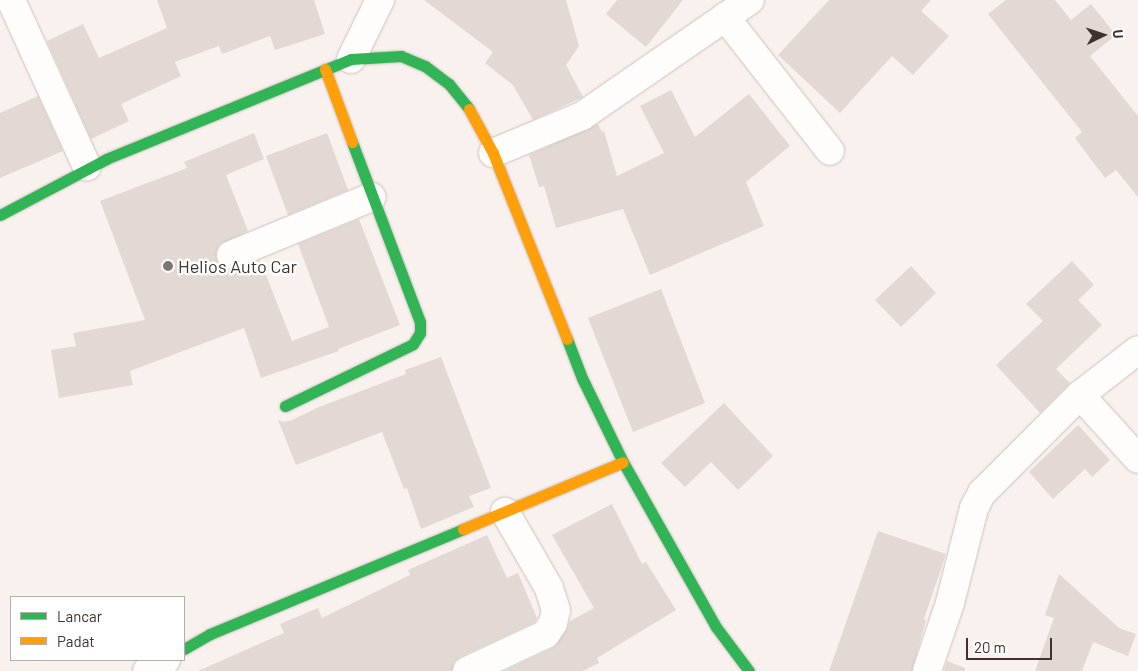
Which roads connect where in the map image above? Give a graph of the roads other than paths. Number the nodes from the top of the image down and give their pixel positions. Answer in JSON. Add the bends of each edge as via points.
{"nodes":[{"id":1,"x":11,"y":0,"type":"edge"},
{"id":2,"x":380,"y":0,"type":"edge"},
{"id":3,"x":750,"y":0,"type":"edge"},
{"id":4,"x":725,"y":17,"type":"junction"},
{"id":5,"x":351,"y":59,"type":"junction"},
{"id":6,"x":325,"y":70,"type":"junction"},
{"id":7,"x":830,"y":151,"type":"dead end"},
{"id":8,"x":493,"y":153,"type":"junction"},
{"id":9,"x":87,"y":167,"type":"junction"},
{"id":10,"x":372,"y":197,"type":"junction"},
{"id":11,"x":0,"y":215,"type":"edge"},
{"id":12,"x":231,"y":255,"type":"dead end"},
{"id":13,"x":1138,"y":350,"type":"edge"},
{"id":14,"x":1080,"y":395,"type":"junction"},
{"id":15,"x":285,"y":406,"type":"dead end"},
{"id":16,"x":1138,"y":459,"type":"edge"},
{"id":17,"x":623,"y":462,"type":"junction"},
{"id":18,"x":505,"y":512,"type":"junction"},
{"id":19,"x":185,"y":649,"type":"edge"},
{"id":20,"x":164,"y":661,"type":"edge"},
{"id":21,"x":147,"y":671,"type":"edge"},
{"id":22,"x":467,"y":671,"type":"edge"},
{"id":23,"x":750,"y":671,"type":"edge"},
{"id":24,"x":927,"y":671,"type":"edge"}],
"edges":[{"from":1,"to":9,"type":"street"},
{"from":2,"to":5,"type":"street"},
{"from":3,"to":4,"type":"street"},
{"from":4,"to":7,"type":"street"},
{"from":4,"to":8,"type":"street","via":[[582,116]]},
{"from":5,"to":6,"type":"street"},
{"from":5,"to":8,"type":"street","via":[[401,56],[425,66],[449,84],[469,108]]},
{"from":6,"to":9,"type":"street"},
{"from":6,"to":10,"type":"street"},
{"from":8,"to":17,"type":"street","via":[[582,378]]},
{"from":9,"to":11,"type":"street"},
{"from":10,"to":12,"type":"street"},
{"from":10,"to":15,"type":"street","via":[[420,322],[420,333],[413,344]]},
{"from":13,"to":14,"type":"street"},
{"from":14,"to":16,"type":"street"},
{"from":14,"to":24,"type":"street","via":[[982,493],[974,508],[950,603]]},
{"from":17,"to":18,"type":"street"},
{"from":17,"to":23,"type":"street","via":[[716,627]]},
{"from":18,"to":19,"type":"street","via":[[210,634]]},
{"from":18,"to":22,"type":"street","via":[[549,588],[556,610],[546,634]]},
{"from":20,"to":21,"type":"street"}]}
